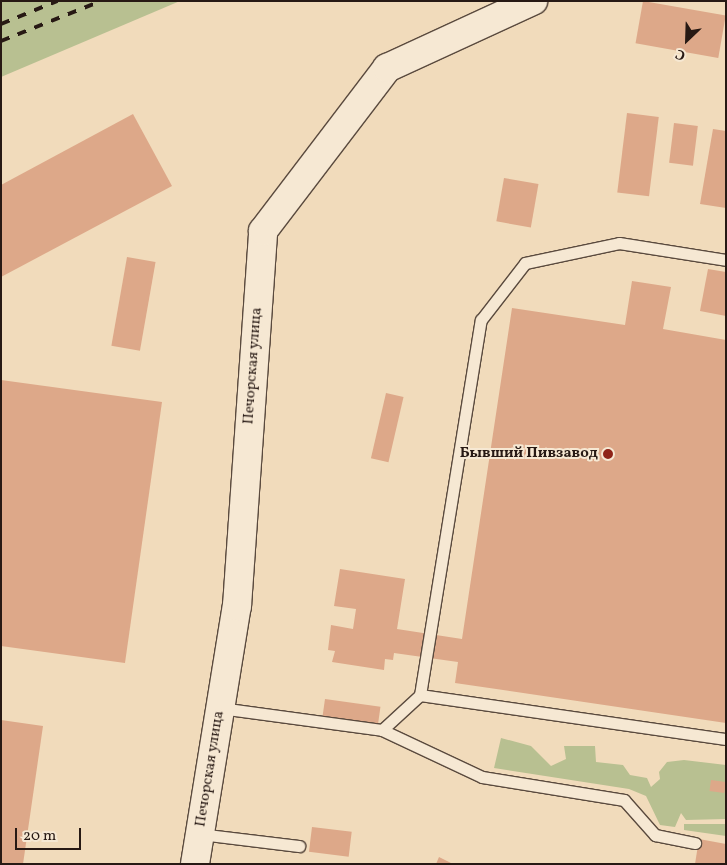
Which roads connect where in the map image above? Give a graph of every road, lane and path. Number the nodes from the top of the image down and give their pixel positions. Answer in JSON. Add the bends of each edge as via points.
{"nodes":[{"id":1,"x":533,"y":1,"type":"edge"},
{"id":2,"x":726,"y":260,"type":"edge"},
{"id":3,"x":420,"y":695,"type":"junction"},
{"id":4,"x":220,"y":708,"type":"junction"},
{"id":5,"x":382,"y":730,"type":"junction"},
{"id":6,"x":726,"y":739,"type":"edge"},
{"id":7,"x":200,"y":834,"type":"junction"},
{"id":8,"x":695,"y":843,"type":"dead end"},
{"id":9,"x":299,"y":846,"type":"dead end"},
{"id":10,"x":195,"y":864,"type":"edge"}],
"edges":[{"from":1,"to":4,"type":"street","name":"Печорская улица","via":[[387,68],[262,232],[237,606]]},
{"from":2,"to":3,"type":"lane","via":[[619,243],[525,263],[481,320]]},
{"from":3,"to":5,"type":"lane"},
{"from":3,"to":6,"type":"lane"},
{"from":4,"to":5,"type":"lane"},
{"from":4,"to":7,"type":"street","name":"Печорская улица"},
{"from":5,"to":8,"type":"lane","via":[[482,776],[624,800],[655,835]]},
{"from":7,"to":9,"type":"lane"},
{"from":7,"to":10,"type":"street","name":"Печорская улица"}]}
